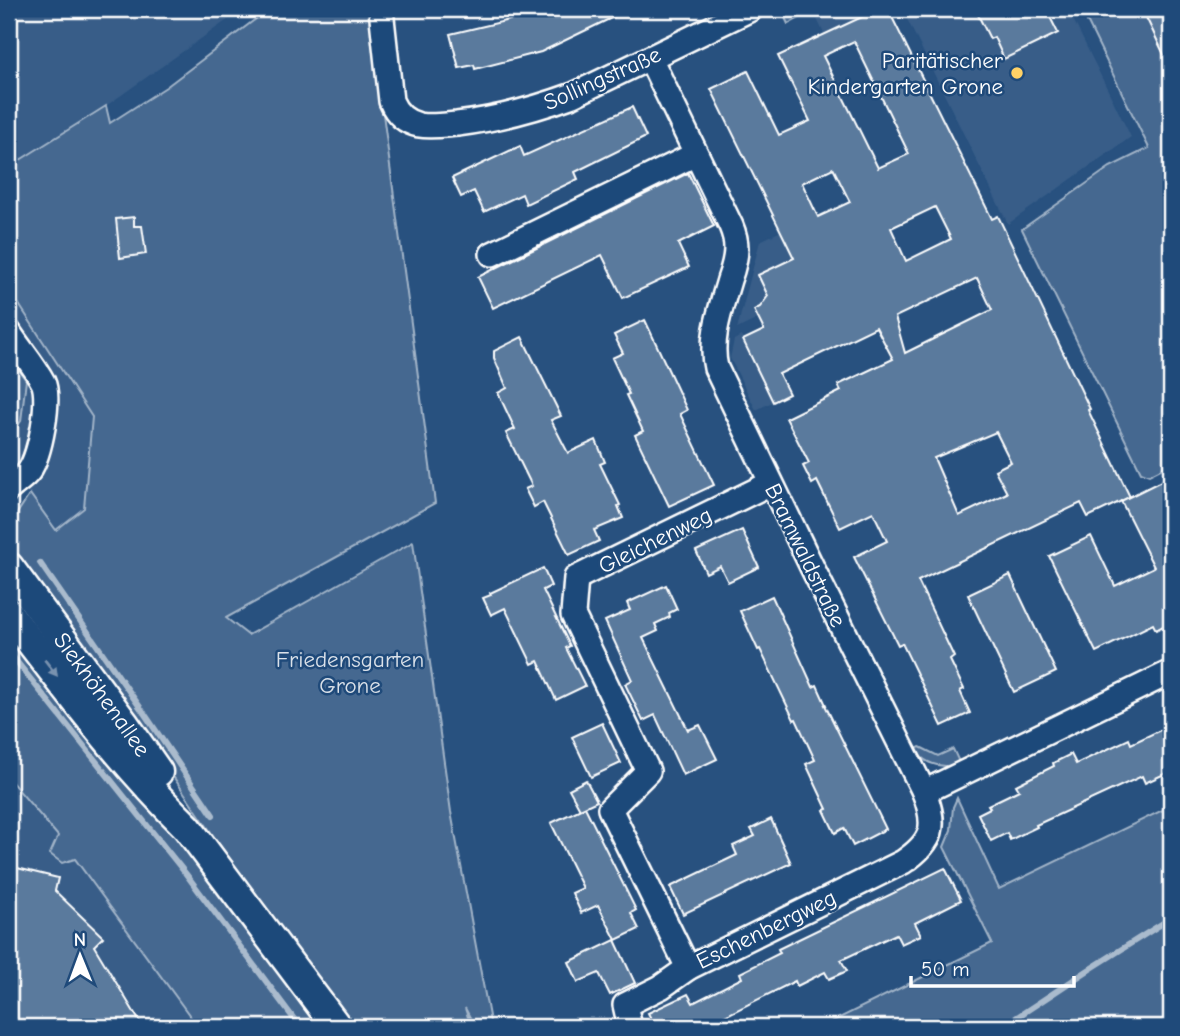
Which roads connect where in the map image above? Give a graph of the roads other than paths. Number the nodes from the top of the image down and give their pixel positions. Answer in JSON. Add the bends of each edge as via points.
{"nodes":[{"id":1,"x":381,"y":9,"type":"edge"},
{"id":2,"x":751,"y":9,"type":"edge"},
{"id":3,"x":650,"y":58,"type":"junction"},
{"id":4,"x":696,"y":154,"type":"junction"},
{"id":5,"x":492,"y":254,"type":"dead end"},
{"id":6,"x":9,"y":332,"type":"edge"},
{"id":7,"x":42,"y":429,"type":"junction"},
{"id":8,"x":9,"y":472,"type":"edge"},
{"id":9,"x":771,"y":483,"type":"junction"},
{"id":10,"x":9,"y":489,"type":"edge"},
{"id":11,"x":9,"y":567,"type":"edge"},
{"id":12,"x":9,"y":614,"type":"edge"},
{"id":13,"x":1171,"y":672,"type":"edge"},
{"id":14,"x":648,"y":771,"type":"joint"},
{"id":15,"x":924,"y":792,"type":"junction"},
{"id":16,"x":187,"y":827,"type":"junction"},
{"id":17,"x":688,"y":968,"type":"junction"},
{"id":18,"x":337,"y":1027,"type":"edge"},
{"id":19,"x":630,"y":1027,"type":"edge"}],
"edges":[{"from":1,"to":3,"type":"street","name":"Sollingstraße","via":[[391,101],[405,119],[418,125],[520,112],[573,95]]},
{"from":2,"to":3,"type":"street","name":"Sollingstraße"},
{"from":3,"to":4,"type":"street","name":"Bramwaldstraße"},
{"from":4,"to":5,"type":"street"},
{"from":4,"to":9,"type":"street","name":"Bramwaldstraße","via":[[736,240],[736,261],[714,345],[716,368]]},
{"from":6,"to":7,"type":"street","via":[[45,388]]},
{"from":7,"to":8,"type":"street","via":[[32,451]]},
{"from":7,"to":10,"type":"street","via":[[28,473]]},
{"from":9,"to":14,"type":"street","name":"Gleichenweg","via":[[576,578],[573,615]]},
{"from":9,"to":15,"type":"street","name":"Bramwaldstraße"},
{"from":11,"to":16,"type":"main road","name":"Siekhöhenallee","via":[[145,754],[173,795]]},
{"from":12,"to":16,"type":"main road","name":"Siekhöhenallee","one_way":true,"via":[[68,691]]},
{"from":13,"to":15,"type":"street"},
{"from":14,"to":17,"type":"street","name":"Eschenbergweg","via":[[610,809]]},
{"from":15,"to":17,"type":"street","name":"Eschenbergweg","via":[[931,830],[912,856]]},
{"from":16,"to":18,"type":"main road","name":"Siekhöhenallee"},
{"from":17,"to":19,"type":"street","via":[[625,1005]]}]}
